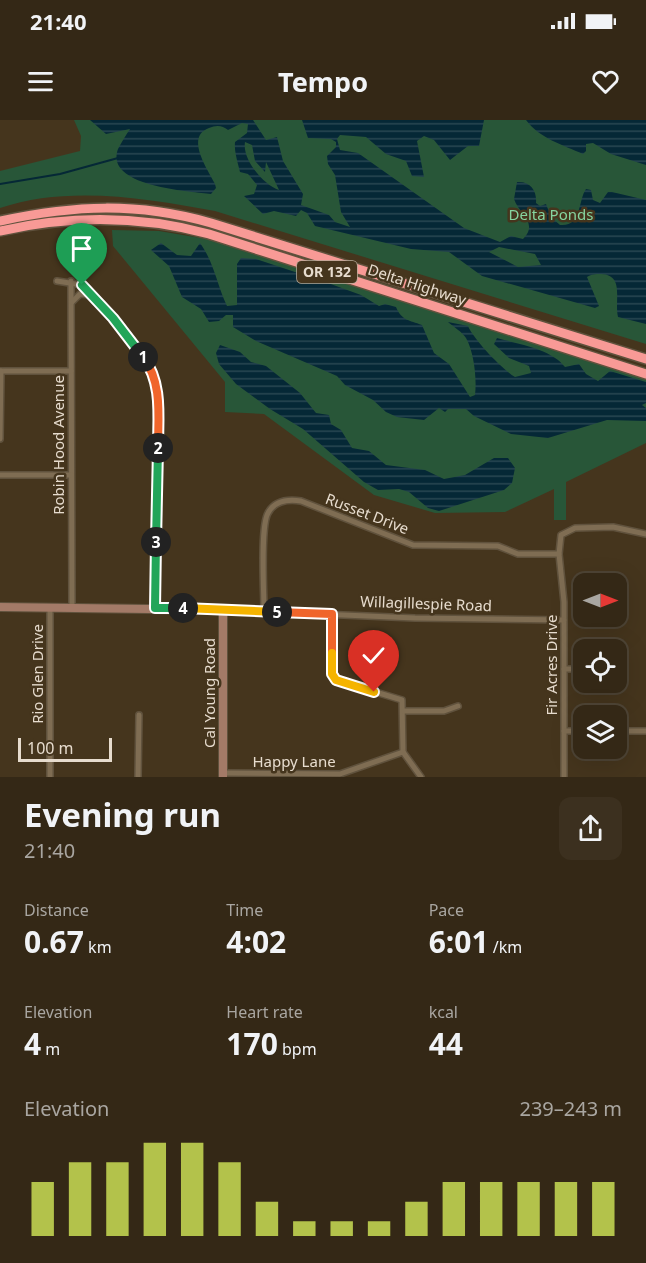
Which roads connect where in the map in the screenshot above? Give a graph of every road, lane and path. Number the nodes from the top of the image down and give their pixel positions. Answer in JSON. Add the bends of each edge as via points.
{"nodes":[{"id":1,"x":0,"y":221,"type":"edge"},
{"id":2,"x":0,"y":231,"type":"edge"},
{"id":3,"x":57,"y":281,"type":"dead end"},
{"id":4,"x":72,"y":282,"type":"junction"},
{"id":5,"x":93,"y":295,"type":"junction"},
{"id":6,"x":71,"y":303,"type":"junction"},
{"id":7,"x":646,"y":359,"type":"edge"},
{"id":8,"x":0,"y":371,"type":"edge"},
{"id":9,"x":71,"y":371,"type":"junction"},
{"id":10,"x":646,"y":374,"type":"edge"},
{"id":11,"x":0,"y":439,"type":"edge"},
{"id":12,"x":0,"y":475,"type":"edge"},
{"id":13,"x":72,"y":475,"type":"junction"},
{"id":14,"x":646,"y":534,"type":"edge"},
{"id":15,"x":559,"y":554,"type":"junction"},
{"id":16,"x":0,"y":607,"type":"edge"},
{"id":17,"x":50,"y":607,"type":"junction"},
{"id":18,"x":72,"y":608,"type":"junction"},
{"id":19,"x":155,"y":608,"type":"junction"},
{"id":20,"x":223,"y":610,"type":"junction"},
{"id":21,"x":264,"y":611,"type":"junction"},
{"id":22,"x":332,"y":614,"type":"junction"},
{"id":23,"x":564,"y":620,"type":"junction"},
{"id":24,"x":564,"y":669,"type":"junction"},
{"id":25,"x":573,"y":669,"type":"edge"},
{"id":26,"x":458,"y":706,"type":"dead end"},
{"id":27,"x":404,"y":711,"type":"junction"},
{"id":28,"x":139,"y":714,"type":"dead end"},
{"id":29,"x":564,"y":731,"type":"junction"},
{"id":30,"x":573,"y":731,"type":"edge"},
{"id":31,"x":627,"y":731,"type":"edge"},
{"id":32,"x":646,"y":731,"type":"edge"},
{"id":33,"x":403,"y":752,"type":"junction"},
{"id":34,"x":223,"y":775,"type":"edge"},
{"id":35,"x":50,"y":777,"type":"edge"},
{"id":36,"x":138,"y":777,"type":"edge"},
{"id":37,"x":421,"y":777,"type":"edge"},
{"id":38,"x":564,"y":777,"type":"edge"}],
"edges":[{"from":1,"to":7,"type":"highway","name":"Delta Highway","number":"OR 132","via":[[100,207],[191,218]]},
{"from":2,"to":10,"type":"highway","name":"Delta Highway","number":"OR 132","via":[[43,222],[103,217],[171,225]]},
{"from":3,"to":4,"type":"street"},
{"from":4,"to":5,"type":"street"},
{"from":4,"to":6,"type":"street","name":"Robin Hood Avenue"},
{"from":5,"to":6,"type":"street","via":[[80,294]]},
{"from":5,"to":19,"type":"street","via":[[149,365],[156,387]]},
{"from":6,"to":9,"type":"street","name":"Robin Hood Avenue"},
{"from":8,"to":9,"type":"street"},
{"from":8,"to":11,"type":"street"},
{"from":9,"to":13,"type":"street","name":"Robin Hood Avenue"},
{"from":12,"to":13,"type":"street"},
{"from":13,"to":18,"type":"street","name":"Robin Hood Avenue"},
{"from":14,"to":15,"type":"street","via":[[616,527],[571,528],[561,535]]},
{"from":15,"to":21,"type":"street","name":"Russet Drive","via":[[518,554],[498,546],[413,545],[301,501],[287,500],[273,506],[265,520]]},
{"from":15,"to":23,"type":"street","name":"Fir Acres Drive"},
{"from":16,"to":17,"type":"main road","name":"Willagillespie Road"},
{"from":17,"to":18,"type":"main road","name":"Willagillespie Road"},
{"from":17,"to":35,"type":"street","name":"Rio Glen Drive"},
{"from":18,"to":19,"type":"main road","name":"Willagillespie Road"},
{"from":19,"to":20,"type":"main road","name":"Willagillespie Road"},
{"from":20,"to":21,"type":"street","name":"Willagillespie Road"},
{"from":20,"to":34,"type":"main road","name":"Cal Young Road"},
{"from":21,"to":22,"type":"street","name":"Willagillespie Road"},
{"from":22,"to":23,"type":"street","name":"Willagillespie Road"},
{"from":22,"to":27,"type":"street","via":[[334,677],[342,684],[400,698]]},
{"from":23,"to":24,"type":"street","name":"Fir Acres Drive"},
{"from":24,"to":25,"type":"street"},
{"from":24,"to":29,"type":"street","name":"Fir Acres Drive"},
{"from":26,"to":27,"type":"street","via":[[447,711]]},
{"from":27,"to":33,"type":"street"},
{"from":28,"to":36,"type":"street"},
{"from":29,"to":30,"type":"street"},
{"from":29,"to":38,"type":"street","name":"Fir Acres Drive"},
{"from":31,"to":32,"type":"street"},
{"from":33,"to":34,"type":"street","name":"Happy Lane","via":[[340,774]]},
{"from":33,"to":37,"type":"street"}]}
